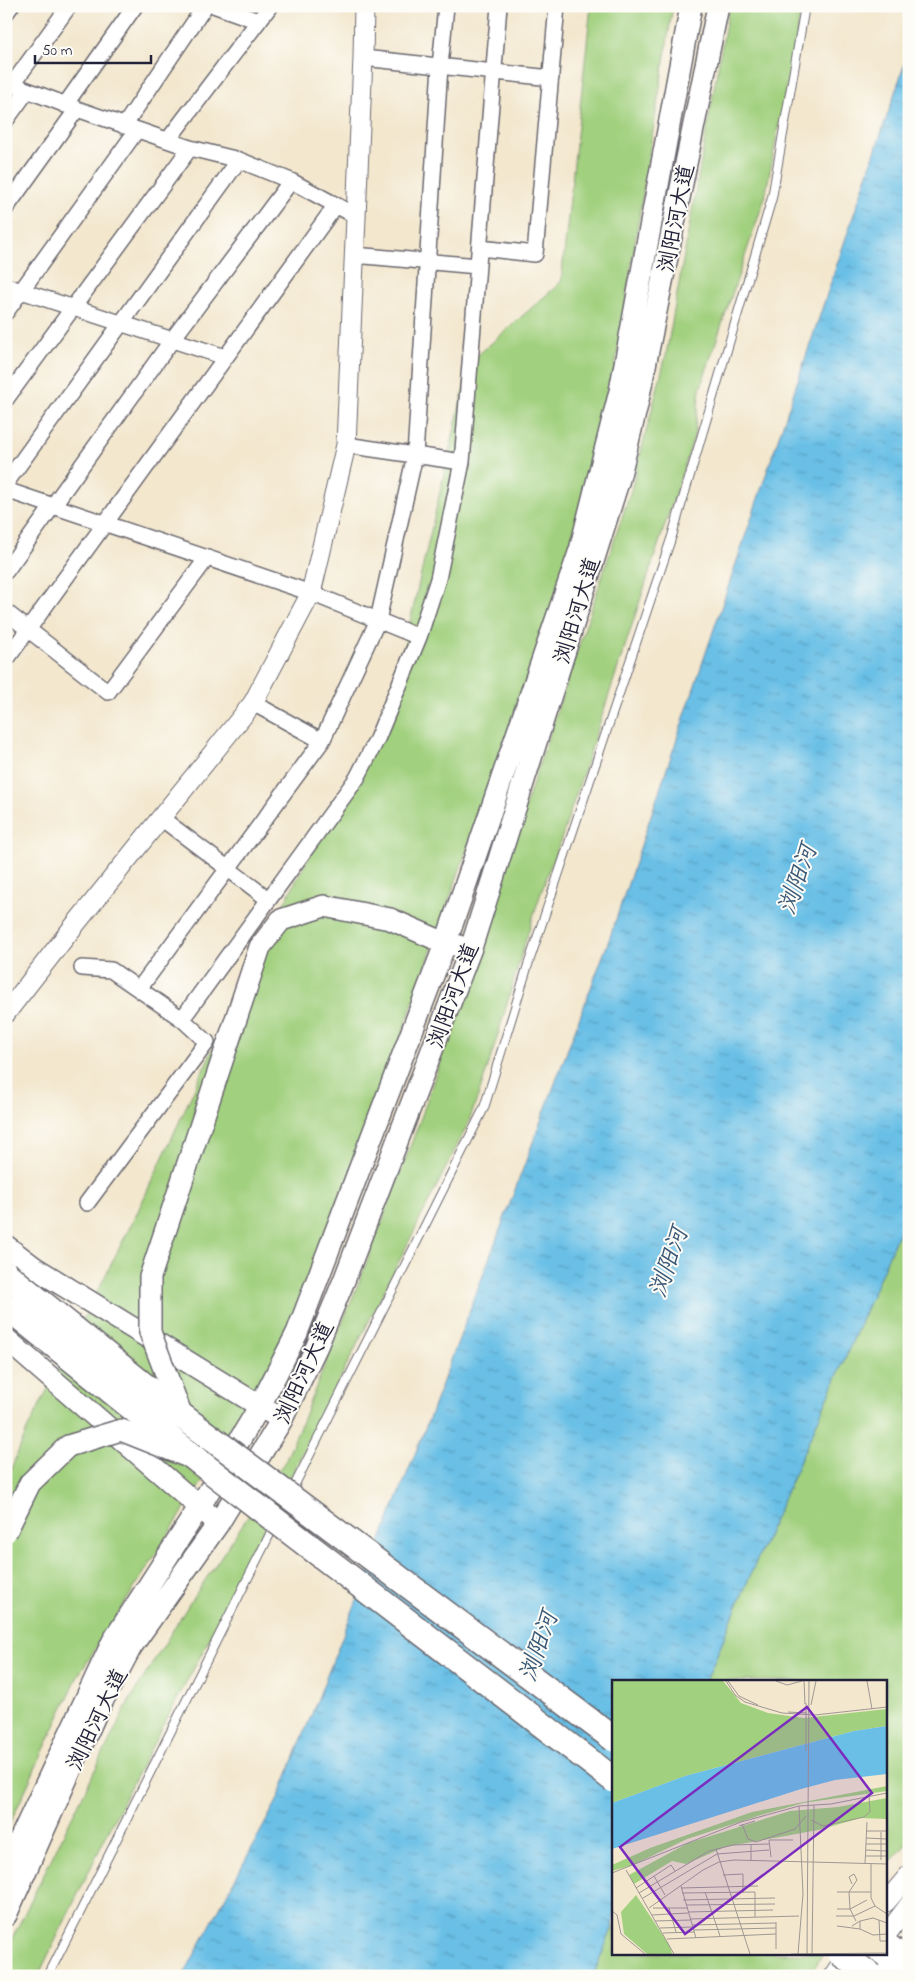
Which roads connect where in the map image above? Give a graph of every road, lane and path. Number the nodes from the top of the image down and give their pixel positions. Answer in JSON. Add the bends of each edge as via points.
{"nodes":[{"id":1,"x":11,"y":6,"type":"edge"},
{"id":2,"x":69,"y":6,"type":"edge"},
{"id":3,"x":135,"y":6,"type":"edge"},
{"id":4,"x":205,"y":6,"type":"edge"},
{"id":5,"x":216,"y":6,"type":"edge"},
{"id":6,"x":270,"y":6,"type":"edge"},
{"id":7,"x":364,"y":6,"type":"edge"},
{"id":8,"x":446,"y":6,"type":"edge"},
{"id":9,"x":498,"y":6,"type":"edge"},
{"id":10,"x":557,"y":6,"type":"edge"},
{"id":11,"x":691,"y":6,"type":"edge"},
{"id":12,"x":718,"y":6,"type":"edge"},
{"id":13,"x":806,"y":6,"type":"edge"},
{"id":14,"x":6,"y":13,"type":"edge"},
{"id":15,"x":258,"y":21,"type":"junction"},
{"id":16,"x":364,"y":58,"type":"junction"},
{"id":17,"x":440,"y":66,"type":"junction"},
{"id":18,"x":493,"y":72,"type":"junction"},
{"id":19,"x":551,"y":78,"type":"junction"},
{"id":20,"x":9,"y":84,"type":"edge"},
{"id":21,"x":27,"y":91,"type":"junction"},
{"id":22,"x":71,"y":107,"type":"junction"},
{"id":23,"x":6,"y":120,"type":"edge"},
{"id":24,"x":131,"y":128,"type":"junction"},
{"id":25,"x":168,"y":140,"type":"junction"},
{"id":26,"x":190,"y":148,"type":"junction"},
{"id":27,"x":239,"y":160,"type":"junction"},
{"id":28,"x":290,"y":181,"type":"junction"},
{"id":29,"x":336,"y":205,"type":"junction"},
{"id":30,"x":6,"y":208,"type":"edge"},
{"id":31,"x":356,"y":216,"type":"junction"},
{"id":32,"x":480,"y":248,"type":"junction"},
{"id":33,"x":354,"y":255,"type":"junction"},
{"id":34,"x":426,"y":262,"type":"junction"},
{"id":35,"x":478,"y":266,"type":"junction"},
{"id":36,"x":6,"y":286,"type":"edge"},
{"id":37,"x":21,"y":291,"type":"junction"},
{"id":38,"x":74,"y":308,"type":"junction"},
{"id":39,"x":6,"y":312,"type":"edge"},
{"id":40,"x":121,"y":323,"type":"junction"},
{"id":41,"x":172,"y":340,"type":"junction"},
{"id":42,"x":225,"y":357,"type":"junction"},
{"id":43,"x":6,"y":399,"type":"edge"},
{"id":44,"x":346,"y":444,"type":"junction"},
{"id":45,"x":415,"y":455,"type":"junction"},
{"id":46,"x":462,"y":462,"type":"junction"},
{"id":47,"x":6,"y":483,"type":"edge"},
{"id":48,"x":6,"y":490,"type":"edge"},
{"id":49,"x":54,"y":506,"type":"junction"},
{"id":50,"x":106,"y":522,"type":"junction"},
{"id":51,"x":206,"y":558,"type":"junction"},
{"id":52,"x":6,"y":571,"type":"edge"},
{"id":53,"x":311,"y":593,"type":"junction"},
{"id":54,"x":6,"y":612,"type":"edge"},
{"id":55,"x":378,"y":620,"type":"junction"},
{"id":56,"x":29,"y":630,"type":"junction"},
{"id":57,"x":419,"y":637,"type":"junction"},
{"id":58,"x":6,"y":660,"type":"edge"},
{"id":59,"x":253,"y":703,"type":"junction"},
{"id":60,"x":322,"y":741,"type":"junction"},
{"id":61,"x":160,"y":818,"type":"junction"},
{"id":62,"x":227,"y":868,"type":"junction"},
{"id":63,"x":268,"y":899,"type":"junction"},
{"id":64,"x":445,"y":943,"type":"junction"},
{"id":65,"x":471,"y":948,"type":"junction"},
{"id":66,"x":82,"y":968,"type":"dead end"},
{"id":67,"x":139,"y":989,"type":"junction"},
{"id":68,"x":6,"y":1013,"type":"edge"},
{"id":69,"x":182,"y":1019,"type":"junction"},
{"id":70,"x":87,"y":1204,"type":"dead end"},
{"id":71,"x":6,"y":1246,"type":"edge"},
{"id":72,"x":6,"y":1274,"type":"edge"},
{"id":73,"x":6,"y":1306,"type":"edge"},
{"id":74,"x":6,"y":1339,"type":"edge"},
{"id":75,"x":260,"y":1406,"type":"junction"},
{"id":76,"x":182,"y":1416,"type":"junction"},
{"id":77,"x":282,"y":1421,"type":"junction"},
{"id":78,"x":198,"y":1461,"type":"junction"},
{"id":79,"x":200,"y":1506,"type":"junction"},
{"id":80,"x":218,"y":1524,"type":"junction"},
{"id":81,"x":6,"y":1532,"type":"edge"},
{"id":82,"x":612,"y":1738,"type":"edge"},
{"id":83,"x":612,"y":1778,"type":"edge"},
{"id":84,"x":6,"y":1869,"type":"edge"},
{"id":85,"x":909,"y":1875,"type":"edge"},
{"id":86,"x":888,"y":1900,"type":"edge"},
{"id":87,"x":909,"y":1905,"type":"edge"},
{"id":88,"x":6,"y":1915,"type":"edge"},
{"id":89,"x":888,"y":1932,"type":"edge"},
{"id":90,"x":850,"y":1954,"type":"edge"},
{"id":91,"x":875,"y":1956,"type":"edge"},
{"id":92,"x":909,"y":1962,"type":"edge"},
{"id":93,"x":842,"y":1971,"type":"edge"},
{"id":94,"x":48,"y":1976,"type":"edge"},
{"id":95,"x":902,"y":1976,"type":"edge"}],
"edges":[{"from":1,"to":14,"type":"street"},
{"from":2,"to":20,"type":"street"},
{"from":3,"to":22,"type":"street"},
{"from":4,"to":24,"type":"street"},
{"from":5,"to":15,"type":"street"},
{"from":6,"to":15,"type":"street"},
{"from":7,"to":16,"type":"street"},
{"from":8,"to":17,"type":"street"},
{"from":9,"to":18,"type":"street"},
{"from":10,"to":19,"type":"street"},
{"from":11,"to":64,"type":"main road","name":"浏阳河大道","via":[[620,391],[580,550]]},
{"from":12,"to":65,"type":"main road","name":"浏阳河大道","via":[[637,406],[619,479]]},
{"from":13,"to":94,"type":"lane","via":[[772,198],[672,536],[527,968],[484,1108]]},
{"from":15,"to":25,"type":"street"},
{"from":16,"to":17,"type":"street"},
{"from":16,"to":31,"type":"street"},
{"from":17,"to":18,"type":"street"},
{"from":17,"to":34,"type":"street"},
{"from":18,"to":19,"type":"street"},
{"from":18,"to":32,"type":"street"},
{"from":19,"to":32,"type":"street","via":[[535,254]]},
{"from":20,"to":21,"type":"street"},
{"from":21,"to":22,"type":"street"},
{"from":21,"to":23,"type":"street"},
{"from":22,"to":24,"type":"street"},
{"from":22,"to":30,"type":"street"},
{"from":24,"to":25,"type":"street"},
{"from":24,"to":37,"type":"street"},
{"from":25,"to":26,"type":"street"},
{"from":26,"to":27,"type":"street"},
{"from":26,"to":38,"type":"street"},
{"from":27,"to":28,"type":"street"},
{"from":27,"to":40,"type":"street"},
{"from":28,"to":29,"type":"street"},
{"from":28,"to":41,"type":"street"},
{"from":29,"to":31,"type":"street"},
{"from":29,"to":42,"type":"street"},
{"from":31,"to":33,"type":"street"},
{"from":32,"to":35,"type":"street"},
{"from":33,"to":34,"type":"street"},
{"from":33,"to":44,"type":"street"},
{"from":34,"to":35,"type":"street"},
{"from":34,"to":45,"type":"street"},
{"from":35,"to":46,"type":"street"},
{"from":36,"to":37,"type":"street"},
{"from":37,"to":38,"type":"street"},
{"from":37,"to":39,"type":"street"},
{"from":38,"to":40,"type":"street"},
{"from":38,"to":43,"type":"street"},
{"from":40,"to":41,"type":"street"},
{"from":40,"to":47,"type":"street"},
{"from":41,"to":42,"type":"street"},
{"from":41,"to":49,"type":"street"},
{"from":42,"to":50,"type":"street"},
{"from":44,"to":45,"type":"street"},
{"from":44,"to":53,"type":"street"},
{"from":45,"to":46,"type":"street"},
{"from":45,"to":55,"type":"street"},
{"from":46,"to":57,"type":"street","via":[[438,579]]},
{"from":48,"to":49,"type":"street"},
{"from":49,"to":50,"type":"street"},
{"from":49,"to":52,"type":"street"},
{"from":50,"to":51,"type":"street"},
{"from":50,"to":56,"type":"street"},
{"from":51,"to":53,"type":"street"},
{"from":51,"to":56,"type":"street","via":[[108,692]]},
{"from":53,"to":55,"type":"street"},
{"from":53,"to":59,"type":"street"},
{"from":54,"to":56,"type":"street"},
{"from":55,"to":57,"type":"street"},
{"from":55,"to":60,"type":"street"},
{"from":56,"to":58,"type":"street"},
{"from":57,"to":63,"type":"street","via":[[378,739],[357,778]]},
{"from":59,"to":60,"type":"street"},
{"from":59,"to":61,"type":"street"},
{"from":60,"to":62,"type":"street"},
{"from":61,"to":62,"type":"street"},
{"from":61,"to":68,"type":"street"},
{"from":62,"to":63,"type":"street"},
{"from":62,"to":67,"type":"street"},
{"from":63,"to":69,"type":"street"},
{"from":64,"to":65,"type":"main road"},
{"from":64,"to":75,"type":"main road","name":"浏阳河大道","via":[[297,1333]]},
{"from":64,"to":76,"type":"main road","bridge":true,"via":[[390,919],[324,906],[281,920],[260,947],[150,1277],[150,1332]]},
{"from":65,"to":77,"type":"main road","name":"浏阳河大道","via":[[345,1278]]},
{"from":66,"to":67,"type":"street","via":[[111,970]]},
{"from":67,"to":69,"type":"street"},
{"from":69,"to":70,"type":"street","via":[[207,1042]]},
{"from":71,"to":75,"type":"main road","via":[[35,1268]]},
{"from":72,"to":76,"type":"highway","bridge":true},
{"from":73,"to":78,"type":"highway","bridge":true},
{"from":74,"to":79,"type":"main road"},
{"from":75,"to":77,"type":"main road"},
{"from":75,"to":79,"type":"main road","name":"浏阳河大道"},
{"from":76,"to":82,"type":"highway","bridge":true},
{"from":77,"to":80,"type":"main road","name":"浏阳河大道"},
{"from":78,"to":81,"type":"main road","bridge":true,"via":[[121,1430],[68,1446],[30,1483]]},
{"from":78,"to":83,"type":"highway","bridge":true},
{"from":79,"to":80,"type":"main road"},
{"from":79,"to":84,"type":"main road","name":"浏阳河大道","via":[[113,1641]]},
{"from":80,"to":88,"type":"main road","name":"浏阳河大道","via":[[131,1647],[96,1713]]},
{"from":85,"to":86,"type":"street"},
{"from":87,"to":89,"type":"street"},
{"from":90,"to":93,"type":"street"},
{"from":91,"to":92,"type":"highway"},
{"from":91,"to":93,"type":"highway","bridge":true},
{"from":91,"to":95,"type":"street"}]}
